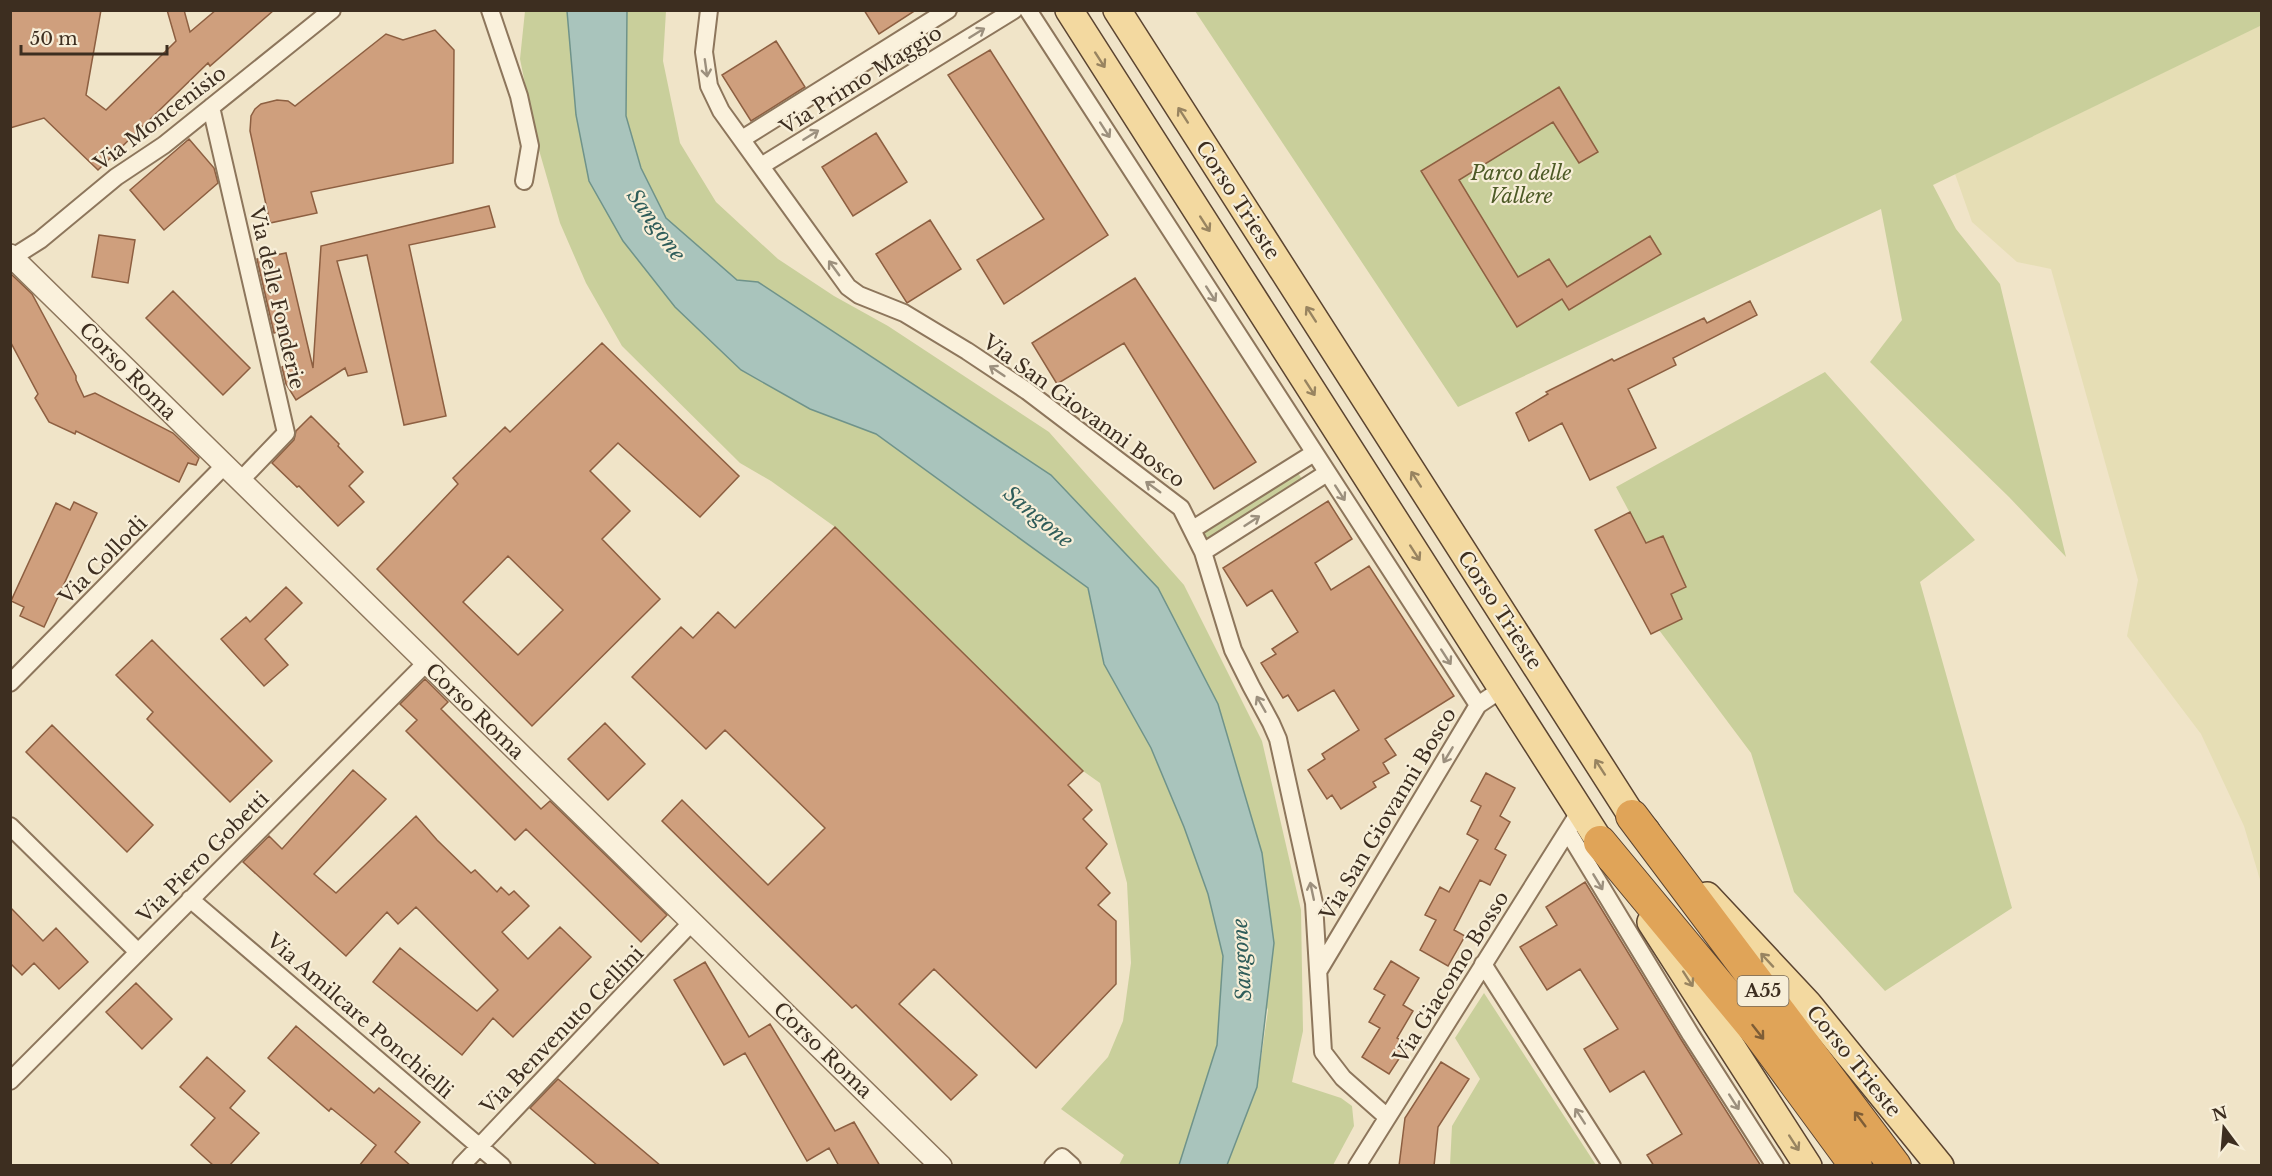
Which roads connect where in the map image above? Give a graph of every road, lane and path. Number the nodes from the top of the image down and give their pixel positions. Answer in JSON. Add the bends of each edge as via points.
{"nodes":[{"id":1,"x":332,"y":10,"type":"edge"},
{"id":2,"x":490,"y":10,"type":"edge"},
{"id":3,"x":709,"y":10,"type":"edge"},
{"id":4,"x":948,"y":10,"type":"edge"},
{"id":5,"x":1014,"y":10,"type":"edge"},
{"id":6,"x":1028,"y":10,"type":"edge"},
{"id":7,"x":1069,"y":10,"type":"edge"},
{"id":8,"x":1117,"y":10,"type":"edge"},
{"id":9,"x":211,"y":107,"type":"junction"},
{"id":10,"x":742,"y":139,"type":"junction"},
{"id":11,"x":761,"y":166,"type":"junction"},
{"id":12,"x":524,"y":181,"type":"dead end"},
{"id":13,"x":12,"y":257,"type":"edge"},
{"id":14,"x":1314,"y":453,"type":"junction"},
{"id":15,"x":224,"y":466,"type":"junction"},
{"id":16,"x":1327,"y":473,"type":"junction"},
{"id":17,"x":240,"y":481,"type":"junction"},
{"id":18,"x":1193,"y":528,"type":"junction"},
{"id":19,"x":1203,"y":552,"type":"junction"},
{"id":20,"x":426,"y":663,"type":"junction"},
{"id":21,"x":10,"y":683,"type":"edge"},
{"id":22,"x":1502,"y":689,"type":"junction"},
{"id":23,"x":1478,"y":705,"type":"junction"},
{"id":24,"x":1632,"y":816,"type":"junction"},
{"id":25,"x":1574,"y":822,"type":"junction"},
{"id":26,"x":10,"y":826,"type":"edge"},
{"id":27,"x":1600,"y":842,"type":"junction"},
{"id":28,"x":190,"y":899,"type":"junction"},
{"id":29,"x":692,"y":922,"type":"junction"},
{"id":30,"x":138,"y":952,"type":"junction"},
{"id":31,"x":1483,"y":964,"type":"junction"},
{"id":32,"x":1319,"y":970,"type":"junction"},
{"id":33,"x":10,"y":1081,"type":"edge"},
{"id":34,"x":1387,"y":1117,"type":"junction"},
{"id":35,"x":479,"y":1147,"type":"junction"},
{"id":36,"x":460,"y":1166,"type":"edge"},
{"id":37,"x":502,"y":1166,"type":"edge"},
{"id":38,"x":941,"y":1166,"type":"edge"},
{"id":39,"x":1053,"y":1166,"type":"edge"},
{"id":40,"x":1072,"y":1166,"type":"edge"},
{"id":41,"x":1357,"y":1166,"type":"edge"},
{"id":42,"x":1612,"y":1166,"type":"edge"},
{"id":43,"x":1774,"y":1166,"type":"edge"},
{"id":44,"x":1808,"y":1166,"type":"edge"},
{"id":45,"x":1856,"y":1166,"type":"edge"},
{"id":46,"x":1895,"y":1166,"type":"edge"},
{"id":47,"x":1940,"y":1166,"type":"edge"}],
"edges":[{"from":1,"to":9,"type":"street","name":"Via Moncenisio"},
{"from":2,"to":12,"type":"street","via":[[519,96],[530,146]]},
{"from":3,"to":10,"type":"street","name":"Via San Giovanni Bosco","one_way":true,"via":[[704,52],[708,86]]},
{"from":4,"to":10,"type":"street","name":"Via Primo Maggio"},
{"from":11,"to":5,"type":"street","name":"Via Primo Maggio","one_way":true},
{"from":6,"to":14,"type":"street","one_way":true},
{"from":7,"to":22,"type":"main road","name":"Corso Trieste","one_way":true},
{"from":24,"to":8,"type":"main road","name":"Corso Trieste","one_way":true},
{"from":9,"to":13,"type":"street","name":"Via Moncenisio"},
{"from":9,"to":17,"type":"street","name":"Via delle Fonderie","via":[[286,433]]},
{"from":10,"to":11,"type":"street","name":"Via San Giovanni Bosco"},
{"from":18,"to":11,"type":"street","name":"Via San Giovanni Bosco","one_way":true,"via":[[1182,508],[1027,391],[904,313],[848,287]]},
{"from":13,"to":15,"type":"street","name":"Corso Roma"},
{"from":14,"to":16,"type":"street"},
{"from":14,"to":18,"type":"street"},
{"from":15,"to":17,"type":"street","name":"Corso Roma"},
{"from":15,"to":21,"type":"street","name":"Via Collodi"},
{"from":19,"to":16,"type":"street","one_way":true},
{"from":16,"to":23,"type":"street","one_way":true},
{"from":17,"to":20,"type":"street","name":"Corso Roma"},
{"from":18,"to":19,"type":"street","name":"Via San Giovanni Bosco"},
{"from":32,"to":19,"type":"street","name":"Via San Giovanni Bosco","one_way":true,"via":[[1314,903],[1278,740],[1233,650]]},
{"from":20,"to":28,"type":"street","name":"Via Piero Gobetti"},
{"from":20,"to":29,"type":"street","name":"Corso Roma"},
{"from":22,"to":23,"type":"street","name":"Via San Giovanni Bosco"},
{"from":22,"to":25,"type":"main road","name":"Corso Trieste"},
{"from":23,"to":32,"type":"street","name":"Via San Giovanni Bosco","one_way":true},
{"from":46,"to":24,"type":"highway","number":"A55","one_way":true},
{"from":47,"to":24,"type":"main road","name":"Corso Trieste","one_way":true,"via":[[1808,1004]]},
{"from":25,"to":27,"type":"main road","name":"Corso Trieste"},
{"from":25,"to":31,"type":"street","name":"Via Giacomo Bosso"},
{"from":25,"to":43,"type":"street","one_way":true,"via":[[1691,1035]]},
{"from":26,"to":30,"type":"street"},
{"from":27,"to":44,"type":"main road","name":"Corso Trieste","one_way":true},
{"from":27,"to":45,"type":"highway","number":"A55","one_way":true,"via":[[1759,1034]]},
{"from":28,"to":30,"type":"street","name":"Via Piero Gobetti"},
{"from":28,"to":35,"type":"street","name":"Via Amilcare Ponchielli"},
{"from":29,"to":35,"type":"street","name":"Via Benvenuto Cellini"},
{"from":29,"to":38,"type":"street","name":"Corso Roma"},
{"from":30,"to":33,"type":"street","name":"Via Piero Gobetti"},
{"from":31,"to":34,"type":"street","name":"Via Giacomo Bosso"},
{"from":42,"to":31,"type":"street","one_way":true},
{"from":32,"to":34,"type":"street","name":"Via San Giovanni Bosco","via":[[1323,1052],[1343,1078]]},
{"from":34,"to":41,"type":"street","name":"Via Giacomo Bosso"},
{"from":35,"to":36,"type":"street","name":"Via Benvenuto Cellini"},
{"from":35,"to":37,"type":"street","name":"Via Amilcare Ponchielli"},
{"from":39,"to":40,"type":"street","via":[[1062,1157]]}]}
